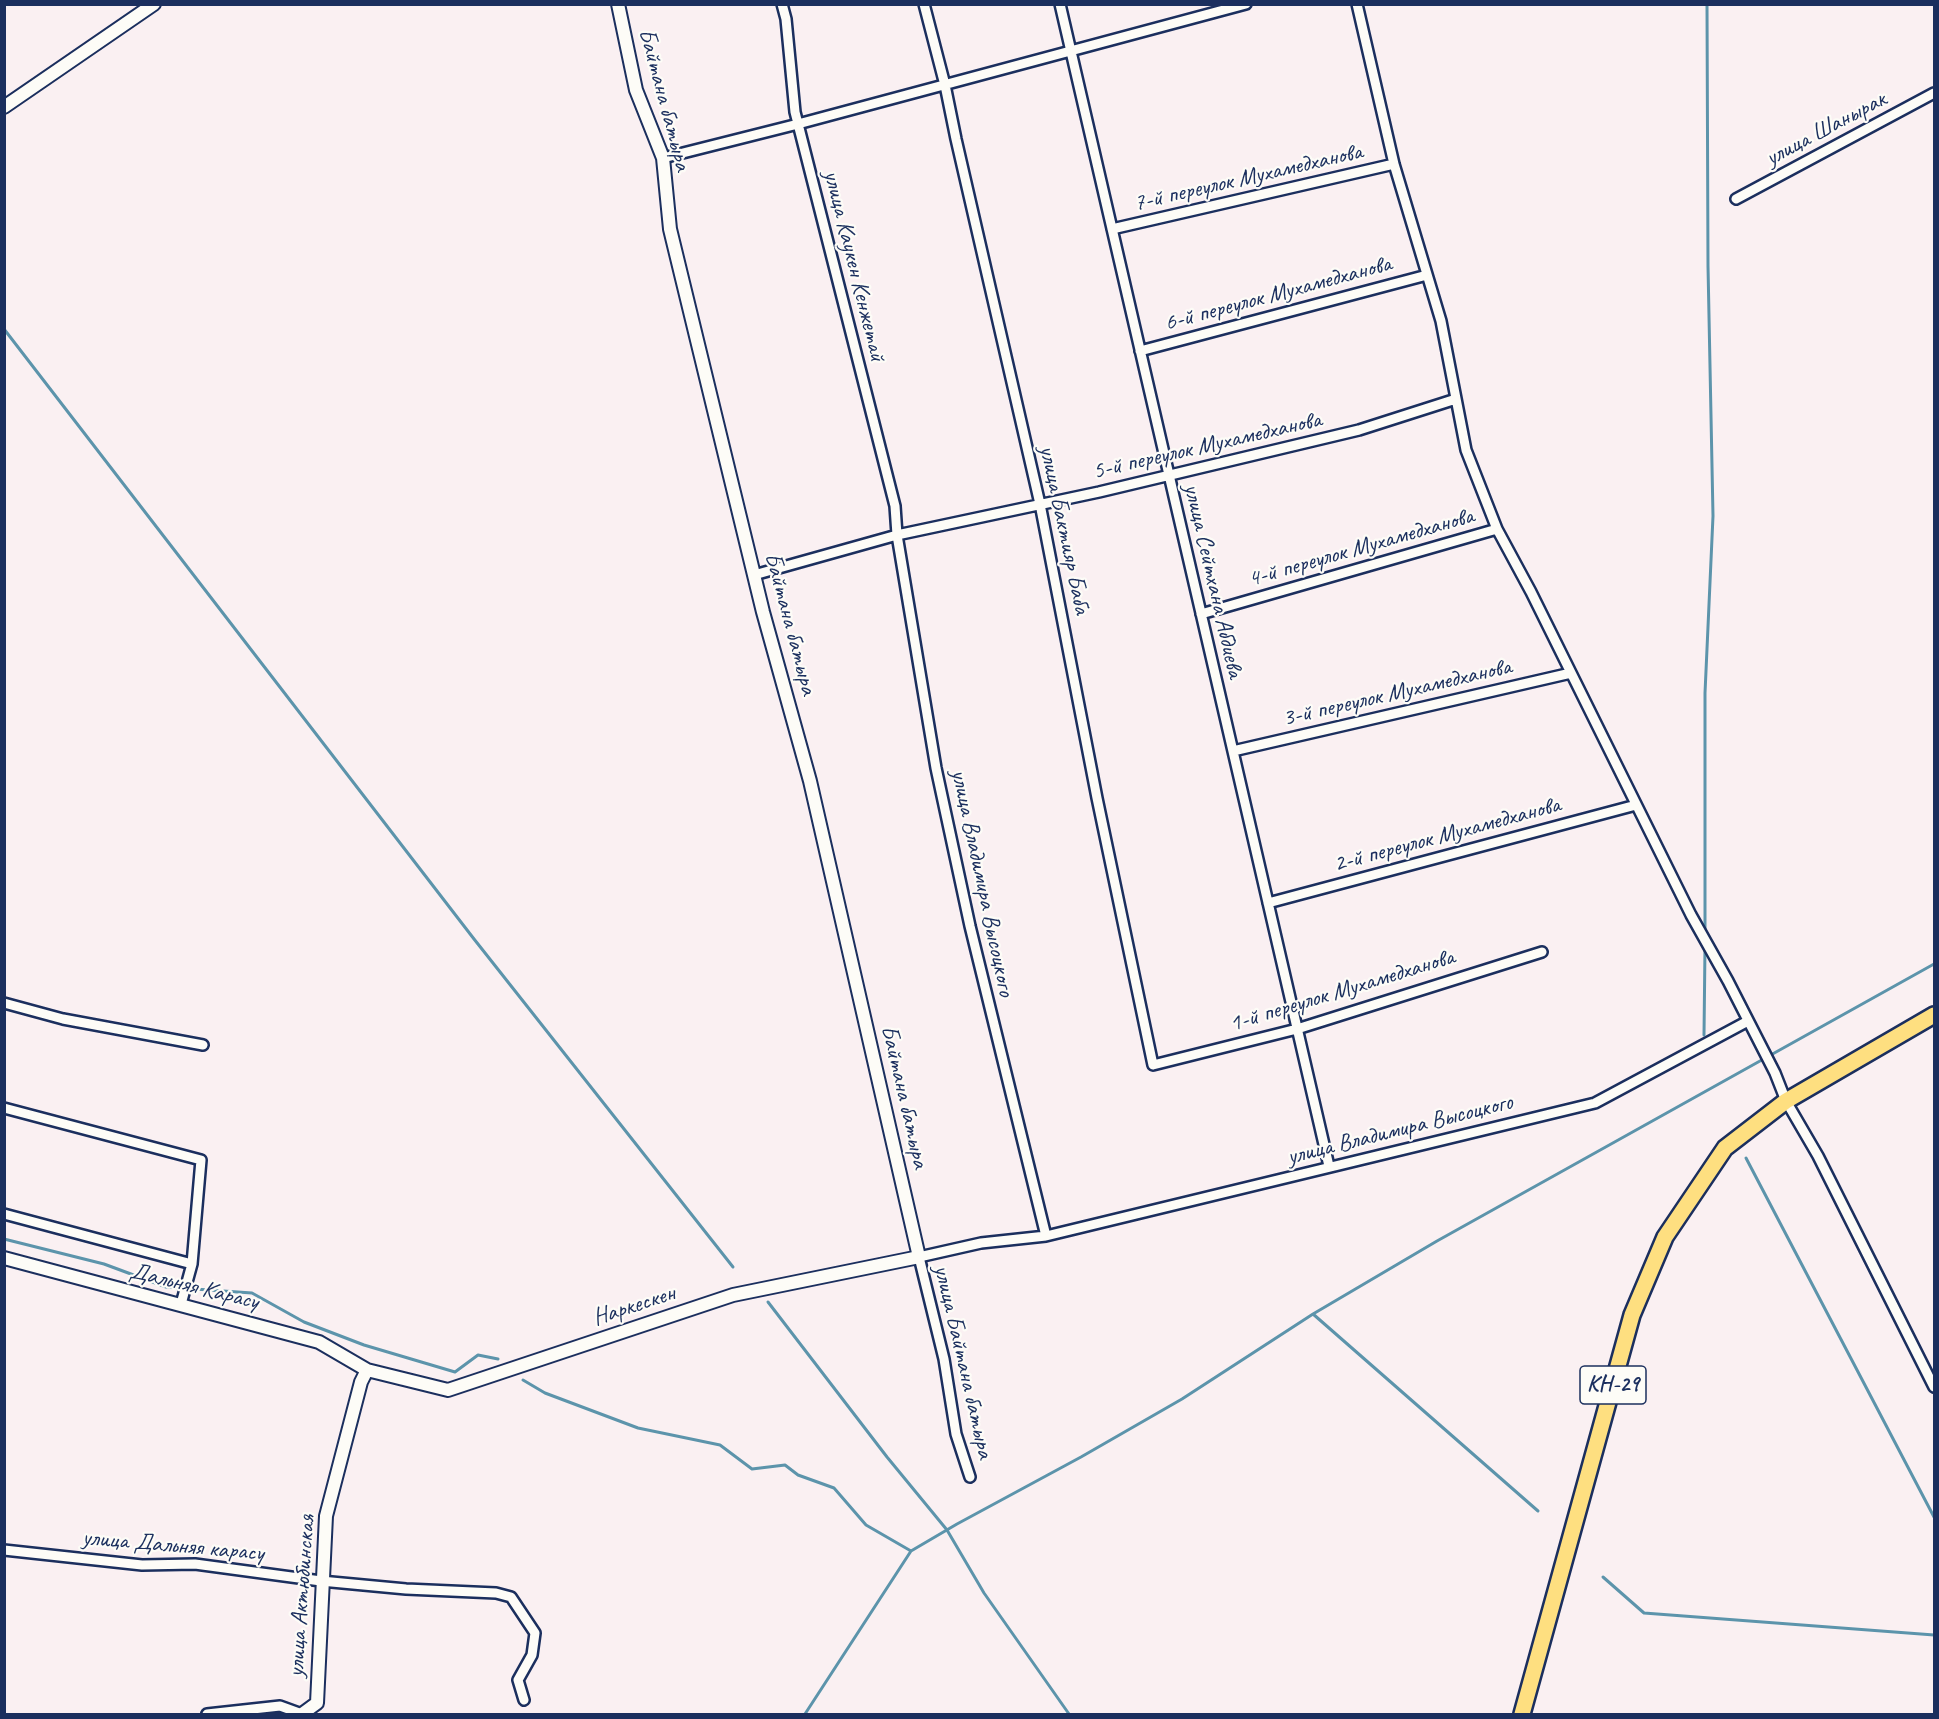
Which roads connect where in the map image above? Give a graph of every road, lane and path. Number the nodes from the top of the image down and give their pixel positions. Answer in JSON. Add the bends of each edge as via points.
{"nodes":[{"id":1,"x":154,"y":4,"type":"edge"},
{"id":2,"x":618,"y":4,"type":"edge"},
{"id":3,"x":783,"y":4,"type":"edge"},
{"id":4,"x":924,"y":4,"type":"edge"},
{"id":5,"x":1060,"y":4,"type":"edge"},
{"id":6,"x":1246,"y":4,"type":"edge"},
{"id":7,"x":1357,"y":4,"type":"edge"},
{"id":8,"x":1070,"y":51,"type":"junction"},
{"id":9,"x":945,"y":84,"type":"junction"},
{"id":10,"x":1935,"y":93,"type":"edge"},
{"id":11,"x":4,"y":107,"type":"edge"},
{"id":12,"x":798,"y":124,"type":"junction"},
{"id":13,"x":663,"y":158,"type":"junction"},
{"id":14,"x":1394,"y":164,"type":"junction"},
{"id":15,"x":1736,"y":199,"type":"dead end"},
{"id":16,"x":1112,"y":229,"type":"junction"},
{"id":17,"x":1426,"y":275,"type":"junction"},
{"id":18,"x":1140,"y":351,"type":"junction"},
{"id":19,"x":1456,"y":399,"type":"junction"},
{"id":20,"x":1169,"y":476,"type":"junction"},
{"id":21,"x":1040,"y":504,"type":"junction"},
{"id":22,"x":1497,"y":529,"type":"junction"},
{"id":23,"x":897,"y":535,"type":"junction"},
{"id":24,"x":754,"y":575,"type":"junction"},
{"id":25,"x":1201,"y":614,"type":"junction"},
{"id":26,"x":1571,"y":673,"type":"junction"},
{"id":27,"x":1233,"y":751,"type":"junction"},
{"id":28,"x":1636,"y":805,"type":"junction"},
{"id":29,"x":1268,"y":903,"type":"junction"},
{"id":30,"x":1542,"y":952,"type":"dead end"},
{"id":31,"x":4,"y":1003,"type":"edge"},
{"id":32,"x":1935,"y":1015,"type":"edge"},
{"id":33,"x":1748,"y":1021,"type":"junction"},
{"id":34,"x":1297,"y":1029,"type":"junction"},
{"id":35,"x":203,"y":1045,"type":"dead end"},
{"id":36,"x":1153,"y":1065,"type":"joint"},
{"id":37,"x":1786,"y":1101,"type":"junction"},
{"id":38,"x":4,"y":1108,"type":"edge"},
{"id":39,"x":1329,"y":1166,"type":"junction"},
{"id":40,"x":4,"y":1214,"type":"edge"},
{"id":41,"x":1046,"y":1236,"type":"junction"},
{"id":42,"x":919,"y":1257,"type":"junction"},
{"id":43,"x":4,"y":1258,"type":"edge"},
{"id":44,"x":190,"y":1268,"type":"junction"},
{"id":45,"x":181,"y":1304,"type":"junction"},
{"id":46,"x":366,"y":1370,"type":"junction"},
{"id":47,"x":1935,"y":1387,"type":"edge"},
{"id":48,"x":970,"y":1477,"type":"dead end"},
{"id":49,"x":4,"y":1550,"type":"edge"},
{"id":50,"x":321,"y":1581,"type":"junction"},
{"id":51,"x":524,"y":1700,"type":"dead end"},
{"id":52,"x":207,"y":1714,"type":"edge"},
{"id":53,"x":302,"y":1714,"type":"edge"},
{"id":54,"x":1522,"y":1714,"type":"edge"}],
"edges":[{"from":1,"to":11,"type":"street"},
{"from":2,"to":13,"type":"street","name":"Байтана батыра","via":[[636,90]]},
{"from":3,"to":12,"type":"street","name":"улица Каукен Кенжетай"},
{"from":4,"to":9,"type":"street","name":"улица Бактияр Баба"},
{"from":5,"to":8,"type":"street","name":"улица Сейтхана Абдиева"},
{"from":6,"to":8,"type":"street"},
{"from":7,"to":14,"type":"street"},
{"from":8,"to":9,"type":"street"},
{"from":8,"to":16,"type":"street","name":"улица Сейтхана Абдиева"},
{"from":9,"to":12,"type":"street"},
{"from":9,"to":21,"type":"street","name":"улица Бактияр Баба"},
{"from":10,"to":15,"type":"street","name":"улица Шанырак"},
{"from":12,"to":13,"type":"street"},
{"from":12,"to":23,"type":"street","name":"улица Каукен Кенжетай","via":[[895,506]]},
{"from":13,"to":24,"type":"street","name":"Байтана батыра","via":[[670,229]]},
{"from":14,"to":16,"type":"street","name":"7-й переулок Мухамедханова"},
{"from":14,"to":17,"type":"street"},
{"from":16,"to":18,"type":"street","name":"улица Сейтхана Абдиева"},
{"from":17,"to":18,"type":"street","name":"6-й переулок Мухамедханова"},
{"from":17,"to":19,"type":"street"},
{"from":18,"to":20,"type":"street","name":"улица Сейтхана Абдиева"},
{"from":19,"to":20,"type":"street","name":"5-й переулок Мухамедханова","via":[[1359,430]]},
{"from":19,"to":22,"type":"street","via":[[1466,450]]},
{"from":20,"to":21,"type":"street","name":"5-й переулок Мухамедханова"},
{"from":20,"to":25,"type":"street","name":"улица Сейтхана Абдиева"},
{"from":21,"to":23,"type":"street","name":"5-й переулок Мухамедханова"},
{"from":21,"to":36,"type":"street","name":"улица Бактияр Баба","via":[[1096,798]]},
{"from":22,"to":25,"type":"street","name":"4-й переулок Мухамедханова"},
{"from":22,"to":26,"type":"street"},
{"from":23,"to":24,"type":"street","name":"5-й переулок Мухамедханова"},
{"from":23,"to":41,"type":"street","name":"улица Владимира Высоцкого","via":[[936,768],[970,926]]},
{"from":24,"to":42,"type":"street","name":"Байтана батыра","via":[[810,782]]},
{"from":25,"to":27,"type":"street","name":"улица Сейтхана Абдиева"},
{"from":26,"to":27,"type":"street","name":"3-й переулок Мухамедханова"},
{"from":26,"to":28,"type":"street"},
{"from":27,"to":29,"type":"street","name":"улица Сейтхана Абдиева"},
{"from":28,"to":29,"type":"street","name":"2-й переулок Мухамедханова"},
{"from":28,"to":33,"type":"street"},
{"from":29,"to":34,"type":"street","name":"улица Сейтхана Абдиева"},
{"from":30,"to":34,"type":"street","name":"1-й переулок Мухамедханова"},
{"from":31,"to":35,"type":"street","via":[[63,1019]]},
{"from":32,"to":37,"type":"main road","number":"КН-29"},
{"from":33,"to":37,"type":"street"},
{"from":33,"to":39,"type":"street","name":"улица Владимира Высоцкого","via":[[1595,1103]]},
{"from":34,"to":36,"type":"street","name":"1-й переулок Мухамедханова"},
{"from":34,"to":39,"type":"street","name":"улица Сейтхана Абдиева"},
{"from":37,"to":47,"type":"street"},
{"from":37,"to":54,"type":"main road","number":"КН-29","via":[[1725,1148],[1665,1237],[1632,1315]]},
{"from":38,"to":44,"type":"street","via":[[201,1160]]},
{"from":39,"to":41,"type":"street","name":"улица Владимира Высоцкого"},
{"from":40,"to":44,"type":"street"},
{"from":41,"to":42,"type":"street","name":"улица Владимира Высоцкого"},
{"from":42,"to":46,"type":"street","name":"Наркескен","via":[[734,1294],[448,1390]]},
{"from":42,"to":48,"type":"street","name":"улица Байтана батыра","via":[[944,1359],[956,1434]]},
{"from":43,"to":45,"type":"street","name":"Дальняя Карасу"},
{"from":44,"to":45,"type":"street"},
{"from":45,"to":46,"type":"street","name":"Дальняя Карасу","via":[[319,1342]]},
{"from":46,"to":50,"type":"street","name":"улица Актюбинская","via":[[326,1516]]},
{"from":49,"to":50,"type":"street","name":"улица Дальняя карасу","via":[[142,1565],[195,1564]]},
{"from":50,"to":51,"type":"street","name":"улица Дальняя карасу","via":[[511,1597],[535,1633],[532,1655],[518,1680]]},
{"from":50,"to":53,"type":"street","name":"улица Актюбинская","via":[[317,1702]]},
{"from":52,"to":53,"type":"street","via":[[280,1706]]}]}
